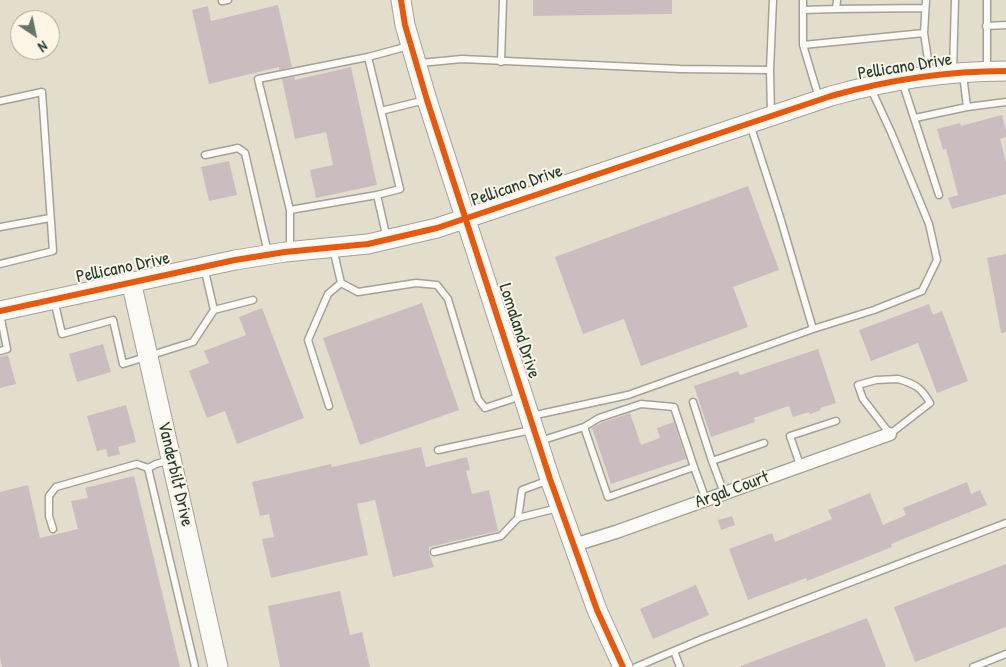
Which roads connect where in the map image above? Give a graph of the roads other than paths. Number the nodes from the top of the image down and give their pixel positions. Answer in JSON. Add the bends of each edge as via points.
{"nodes":[{"id":1,"x":401,"y":0,"type":"edge"},
{"id":2,"x":503,"y":0,"type":"edge"},
{"id":3,"x":773,"y":0,"type":"edge"},
{"id":4,"x":803,"y":0,"type":"edge"},
{"id":5,"x":836,"y":0,"type":"edge"},
{"id":6,"x":926,"y":0,"type":"edge"},
{"id":7,"x":955,"y":0,"type":"edge"},
{"id":8,"x":987,"y":0,"type":"edge"},
{"id":9,"x":925,"y":8,"type":"junction"},
{"id":10,"x":803,"y":10,"type":"junction"},
{"id":11,"x":836,"y":10,"type":"junction"},
{"id":12,"x":986,"y":26,"type":"junction"},
{"id":13,"x":1006,"y":26,"type":"edge"},
{"id":14,"x":924,"y":33,"type":"junction"},
{"id":15,"x":803,"y":45,"type":"junction"},
{"id":16,"x":411,"y":46,"type":"junction"},
{"id":17,"x":368,"y":57,"type":"junction"},
{"id":18,"x":501,"y":62,"type":"junction"},
{"id":19,"x":417,"y":64,"type":"junction"},
{"id":20,"x":770,"y":70,"type":"junction"},
{"id":21,"x":1006,"y":71,"type":"edge"},
{"id":22,"x":987,"y":72,"type":"junction"},
{"id":23,"x":958,"y":73,"type":"junction"},
{"id":24,"x":930,"y":76,"type":"junction"},
{"id":25,"x":902,"y":80,"type":"junction"},
{"id":26,"x":869,"y":86,"type":"junction"},
{"id":27,"x":427,"y":100,"type":"junction"},
{"id":28,"x":820,"y":100,"type":"junction"},
{"id":29,"x":0,"y":101,"type":"edge"},
{"id":30,"x":1006,"y":102,"type":"edge"},
{"id":31,"x":967,"y":107,"type":"junction"},
{"id":32,"x":381,"y":111,"type":"junction"},
{"id":33,"x":771,"y":116,"type":"junction"},
{"id":34,"x":914,"y":118,"type":"junction"},
{"id":35,"x":750,"y":123,"type":"junction"},
{"id":36,"x":205,"y":155,"type":"dead end"},
{"id":37,"x":939,"y":195,"type":"dead end"},
{"id":38,"x":377,"y":196,"type":"junction"},
{"id":39,"x":290,"y":210,"type":"junction"},
{"id":40,"x":50,"y":218,"type":"junction"},
{"id":41,"x":466,"y":219,"type":"junction"},
{"id":42,"x":0,"y":227,"type":"edge"},
{"id":43,"x":387,"y":240,"type":"junction"},
{"id":44,"x":333,"y":247,"type":"junction"},
{"id":45,"x":290,"y":251,"type":"junction"},
{"id":46,"x":268,"y":254,"type":"junction"},
{"id":47,"x":0,"y":264,"type":"edge"},
{"id":48,"x":203,"y":266,"type":"junction"},
{"id":49,"x":131,"y":281,"type":"junction"},
{"id":50,"x":341,"y":283,"type":"junction"},
{"id":51,"x":54,"y":299,"type":"junction"},
{"id":52,"x":253,"y":300,"type":"dead end"},
{"id":53,"x":214,"y":310,"type":"junction"},
{"id":54,"x":0,"y":312,"type":"edge"},
{"id":55,"x":813,"y":329,"type":"junction"},
{"id":56,"x":0,"y":351,"type":"edge"},
{"id":57,"x":148,"y":357,"type":"junction"},
{"id":58,"x":524,"y":395,"type":"junction"},
{"id":59,"x":693,"y":402,"type":"dead end"},
{"id":60,"x":329,"y":406,"type":"dead end"},
{"id":61,"x":836,"y":421,"type":"dead end"},
{"id":62,"x":584,"y":427,"type":"junction"},
{"id":63,"x":535,"y":429,"type":"junction"},
{"id":64,"x":890,"y":434,"type":"junction"},
{"id":65,"x":764,"y":443,"type":"dead end"},
{"id":66,"x":438,"y":450,"type":"dead end"},
{"id":67,"x":171,"y":460,"type":"junction"},
{"id":68,"x":712,"y":461,"type":"junction"},
{"id":69,"x":800,"y":465,"type":"junction"},
{"id":70,"x":694,"y":467,"type":"junction"},
{"id":71,"x":148,"y":468,"type":"junction"},
{"id":72,"x":550,"y":479,"type":"junction"},
{"id":73,"x":724,"y":493,"type":"junction"},
{"id":74,"x":706,"y":500,"type":"junction"},
{"id":75,"x":561,"y":507,"type":"junction"},
{"id":76,"x":518,"y":518,"type":"junction"},
{"id":77,"x":1006,"y":523,"type":"edge"},
{"id":78,"x":53,"y":529,"type":"dead end"},
{"id":79,"x":574,"y":545,"type":"junction"},
{"id":80,"x":434,"y":552,"type":"dead end"},
{"id":81,"x":674,"y":651,"type":"junction"},
{"id":82,"x":1006,"y":654,"type":"edge"},
{"id":83,"x":992,"y":664,"type":"edge"},
{"id":84,"x":195,"y":667,"type":"edge"},
{"id":85,"x":218,"y":667,"type":"edge"},
{"id":86,"x":623,"y":667,"type":"edge"},
{"id":87,"x":636,"y":667,"type":"edge"},
{"id":88,"x":680,"y":667,"type":"edge"},
{"id":89,"x":972,"y":667,"type":"edge"}],
"edges":[{"from":1,"to":16,"type":"street","name":"Lomaland Drive"},
{"from":2,"to":18,"type":"lane"},
{"from":3,"to":20,"type":"lane"},
{"from":4,"to":10,"type":"lane"},
{"from":5,"to":11,"type":"lane"},
{"from":6,"to":9,"type":"lane"},
{"from":7,"to":23,"type":"lane"},
{"from":8,"to":12,"type":"lane"},
{"from":9,"to":11,"type":"lane"},
{"from":9,"to":14,"type":"lane"},
{"from":10,"to":11,"type":"lane"},
{"from":10,"to":15,"type":"lane"},
{"from":12,"to":13,"type":"lane"},
{"from":12,"to":22,"type":"lane"},
{"from":14,"to":15,"type":"lane"},
{"from":14,"to":24,"type":"lane"},
{"from":15,"to":28,"type":"lane"},
{"from":16,"to":17,"type":"lane"},
{"from":16,"to":19,"type":"street","name":"Lomaland Drive"},
{"from":17,"to":32,"type":"lane"},
{"from":17,"to":39,"type":"lane","via":[[258,79]]},
{"from":18,"to":19,"type":"lane","via":[[462,59]]},
{"from":18,"to":20,"type":"lane"},
{"from":19,"to":27,"type":"street","name":"Lomaland Drive"},
{"from":20,"to":33,"type":"lane"},
{"from":21,"to":22,"type":"street","name":"Pellicano Drive"},
{"from":22,"to":23,"type":"street","name":"Pellicano Drive"},
{"from":23,"to":24,"type":"street","name":"Pellicano Drive"},
{"from":23,"to":31,"type":"lane"},
{"from":24,"to":25,"type":"street","name":"Pellicano Drive"},
{"from":25,"to":26,"type":"street","name":"Pellicano Drive"},
{"from":25,"to":34,"type":"lane"},
{"from":26,"to":28,"type":"street","name":"Pellicano Drive"},
{"from":26,"to":55,"type":"lane","via":[[929,224],[937,260],[922,291]]},
{"from":27,"to":32,"type":"lane"},
{"from":27,"to":41,"type":"street","name":"Lomaland Drive"},
{"from":28,"to":33,"type":"street","name":"Pellicano Drive"},
{"from":29,"to":40,"type":"lane","via":[[42,92]]},
{"from":30,"to":31,"type":"lane"},
{"from":31,"to":34,"type":"lane"},
{"from":32,"to":38,"type":"lane","via":[[400,190]]},
{"from":33,"to":35,"type":"street","name":"Pellicano Drive"},
{"from":34,"to":37,"type":"lane"},
{"from":35,"to":41,"type":"street","name":"Pellicano Drive"},
{"from":35,"to":55,"type":"lane"},
{"from":36,"to":46,"type":"lane","via":[[238,148],[245,153]]},
{"from":38,"to":39,"type":"lane"},
{"from":38,"to":43,"type":"lane"},
{"from":39,"to":45,"type":"lane"},
{"from":40,"to":42,"type":"lane"},
{"from":40,"to":47,"type":"lane","via":[[53,251]]},
{"from":41,"to":43,"type":"street","name":"Pellicano Drive"},
{"from":41,"to":58,"type":"street","name":"Lomaland Drive"},
{"from":43,"to":44,"type":"street","name":"Pellicano Drive"},
{"from":44,"to":45,"type":"street","name":"Pellicano Drive"},
{"from":44,"to":50,"type":"lane"},
{"from":45,"to":46,"type":"street","name":"Pellicano Drive"},
{"from":46,"to":48,"type":"street","name":"Pellicano Drive"},
{"from":48,"to":49,"type":"street","name":"Pellicano Drive"},
{"from":48,"to":53,"type":"lane"},
{"from":49,"to":51,"type":"street","name":"Pellicano Drive"},
{"from":49,"to":57,"type":"street","name":"Vanderbilt Drive"},
{"from":50,"to":58,"type":"lane","via":[[358,292],[416,283],[437,285],[448,299],[478,399],[486,408]]},
{"from":50,"to":60,"type":"lane","via":[[328,294],[308,340]]},
{"from":51,"to":54,"type":"street","name":"Pellicano Drive"},
{"from":51,"to":57,"type":"lane","via":[[62,334],[113,320],[123,364]]},
{"from":52,"to":53,"type":"lane"},
{"from":53,"to":57,"type":"lane","via":[[193,342]]},
{"from":54,"to":56,"type":"lane","via":[[7,349]]},
{"from":55,"to":63,"type":"lane"},
{"from":57,"to":67,"type":"street","name":"Vanderbilt Drive"},
{"from":58,"to":63,"type":"street","name":"Lomaland Drive"},
{"from":59,"to":68,"type":"lane"},
{"from":61,"to":69,"type":"lane","via":[[790,436]]},
{"from":62,"to":63,"type":"lane"},
{"from":62,"to":70,"type":"lane","via":[[599,418],[641,404],[674,407]]},
{"from":62,"to":70,"type":"lane","via":[[608,497]]},
{"from":63,"to":66,"type":"lane"},
{"from":63,"to":72,"type":"street","name":"Lomaland Drive"},
{"from":64,"to":64,"type":"lane","via":[[930,403],[924,392],[913,383],[898,379],[858,385],[863,399]]},
{"from":64,"to":69,"type":"street","name":"Argal Court"},
{"from":65,"to":68,"type":"lane"},
{"from":67,"to":71,"type":"lane"},
{"from":67,"to":85,"type":"street","name":"Vanderbilt Drive"},
{"from":68,"to":73,"type":"lane"},
{"from":69,"to":73,"type":"street","name":"Argal Court"},
{"from":70,"to":74,"type":"lane"},
{"from":71,"to":78,"type":"lane","via":[[137,464],[56,487],[49,496]]},
{"from":71,"to":84,"type":"lane"},
{"from":72,"to":75,"type":"street","name":"Lomaland Drive"},
{"from":72,"to":76,"type":"lane","via":[[522,490]]},
{"from":73,"to":74,"type":"street","name":"Argal Court"},
{"from":74,"to":79,"type":"street","name":"Argal Court"},
{"from":75,"to":76,"type":"lane"},
{"from":75,"to":79,"type":"street","name":"Lomaland Drive"},
{"from":76,"to":80,"type":"lane","via":[[501,536]]},
{"from":77,"to":81,"type":"lane"},
{"from":79,"to":86,"type":"street","name":"Lomaland Drive"},
{"from":81,"to":87,"type":"lane"},
{"from":81,"to":88,"type":"lane"},
{"from":82,"to":83,"type":"lane"},
{"from":83,"to":89,"type":"lane"}]}
